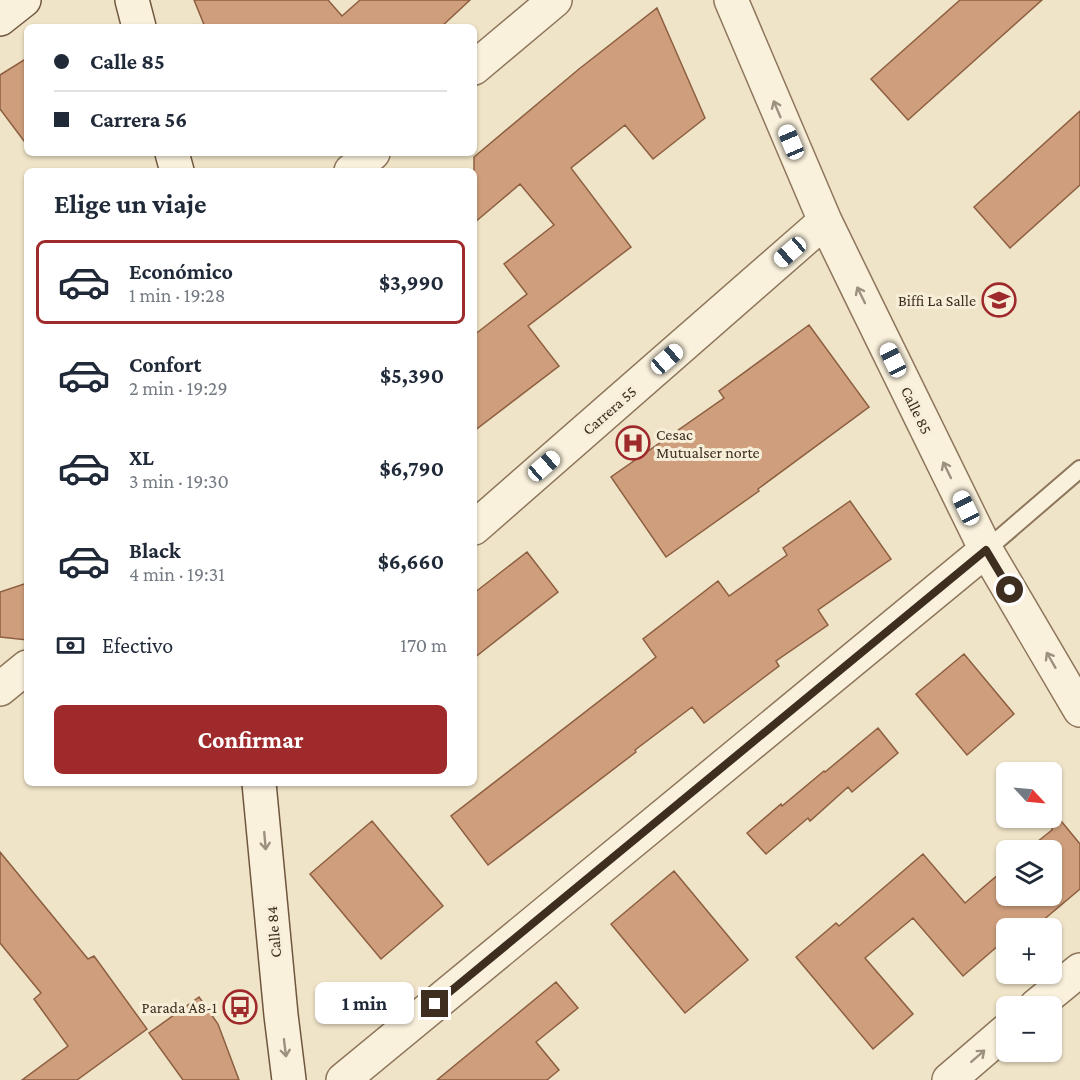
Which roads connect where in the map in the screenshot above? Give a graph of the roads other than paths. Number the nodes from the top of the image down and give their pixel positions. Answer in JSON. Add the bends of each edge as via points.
{"nodes":[{"id":1,"x":24,"y":0,"type":"edge"},
{"id":2,"x":132,"y":0,"type":"edge"},
{"id":3,"x":555,"y":0,"type":"edge"},
{"id":4,"x":731,"y":0,"type":"edge"},
{"id":5,"x":0,"y":19,"type":"edge"},
{"id":6,"x":138,"y":24,"type":"edge"},
{"id":7,"x":477,"y":65,"type":"edge"},
{"id":8,"x":369,"y":156,"type":"edge"},
{"id":9,"x":355,"y":168,"type":"edge"},
{"id":10,"x":825,"y":221,"type":"junction"},
{"id":11,"x":1080,"y":469,"type":"edge"},
{"id":12,"x":477,"y":525,"type":"edge"},
{"id":13,"x":986,"y":550,"type":"junction"},
{"id":14,"x":24,"y":669,"type":"edge"},
{"id":15,"x":0,"y":689,"type":"edge"},
{"id":16,"x":1080,"y":710,"type":"edge"},
{"id":17,"x":259,"y":786,"type":"edge"},
{"id":18,"x":1080,"y":970,"type":"edge"},
{"id":19,"x":1048,"y":996,"type":"edge"},
{"id":20,"x":996,"y":1040,"type":"edge"},
{"id":21,"x":289,"y":1080,"type":"edge"},
{"id":22,"x":343,"y":1080,"type":"edge"},
{"id":23,"x":950,"y":1080,"type":"edge"}],
"edges":[{"from":1,"to":5,"type":"street"},
{"from":2,"to":6,"type":"street"},
{"from":3,"to":7,"type":"street"},
{"from":10,"to":4,"type":"street","name":"Calle 85","one_way":true},
{"from":8,"to":9,"type":"street"},
{"from":10,"to":12,"type":"street","name":"Carrera 55"},
{"from":13,"to":10,"type":"street","name":"Calle 85","one_way":true},
{"from":11,"to":13,"type":"lane"},
{"from":16,"to":13,"type":"street","name":"Calle 85","one_way":true},
{"from":13,"to":22,"type":"street"},
{"from":14,"to":15,"type":"street"},
{"from":17,"to":21,"type":"street","name":"Calle 84","one_way":true},
{"from":18,"to":19,"type":"street"},
{"from":23,"to":20,"type":"street","one_way":true}]}
